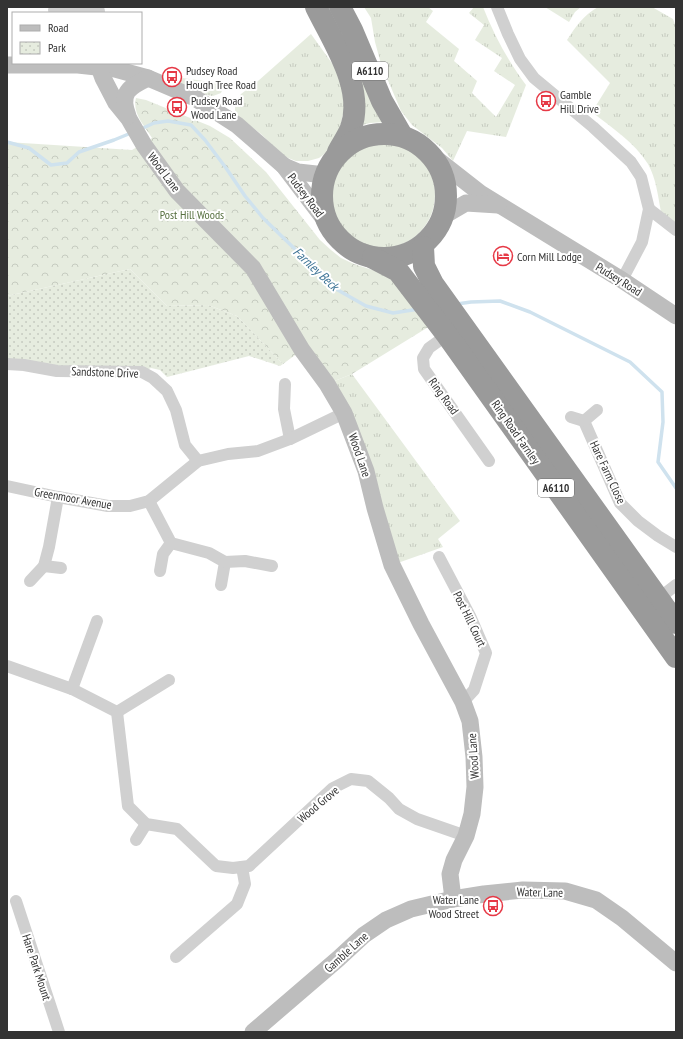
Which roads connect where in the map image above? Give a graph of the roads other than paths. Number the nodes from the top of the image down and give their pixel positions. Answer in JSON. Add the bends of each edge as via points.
{"nodes":[{"id":1,"x":316,"y":7,"type":"edge"},
{"id":2,"x":340,"y":7,"type":"edge"},
{"id":3,"x":497,"y":7,"type":"edge"},
{"id":4,"x":54,"y":10,"type":"dead end"},
{"id":5,"x":99,"y":10,"type":"edge"},
{"id":6,"x":7,"y":65,"type":"edge"},
{"id":7,"x":99,"y":65,"type":"edge"},
{"id":8,"x":148,"y":78,"type":"junction"},
{"id":9,"x":129,"y":118,"type":"junction"},
{"id":10,"x":401,"y":134,"type":"junction"},
{"id":11,"x":434,"y":157,"type":"junction"},
{"id":12,"x":284,"y":166,"type":"junction"},
{"id":13,"x":330,"y":167,"type":"junction"},
{"id":14,"x":500,"y":206,"type":"junction"},
{"id":15,"x":649,"y":210,"type":"junction"},
{"id":16,"x":442,"y":217,"type":"junction"},
{"id":17,"x":328,"y":224,"type":"junction"},
{"id":18,"x":676,"y":230,"type":"edge"},
{"id":19,"x":423,"y":248,"type":"junction"},
{"id":20,"x":373,"y":258,"type":"junction"},
{"id":21,"x":622,"y":280,"type":"junction"},
{"id":22,"x":676,"y":316,"type":"edge"},
{"id":23,"x":446,"y":324,"type":"junction"},
{"id":24,"x":473,"y":355,"type":"junction"},
{"id":25,"x":7,"y":364,"type":"edge"},
{"id":26,"x":285,"y":384,"type":"dead end"},
{"id":27,"x":597,"y":410,"type":"dead end"},
{"id":28,"x":344,"y":413,"type":"junction"},
{"id":29,"x":571,"y":417,"type":"dead end"},
{"id":30,"x":584,"y":421,"type":"junction"},
{"id":31,"x":290,"y":439,"type":"junction"},
{"id":32,"x":198,"y":461,"type":"junction"},
{"id":33,"x":489,"y":461,"type":"dead end"},
{"id":34,"x":7,"y":486,"type":"edge"},
{"id":35,"x":58,"y":497,"type":"junction"},
{"id":36,"x":149,"y":501,"type":"junction"},
{"id":37,"x":171,"y":543,"type":"junction"},
{"id":38,"x":676,"y":547,"type":"edge"},
{"id":39,"x":439,"y":557,"type":"dead end"},
{"id":40,"x":225,"y":562,"type":"junction"},
{"id":41,"x":44,"y":566,"type":"junction"},
{"id":42,"x":272,"y":566,"type":"dead end"},
{"id":43,"x":61,"y":568,"type":"dead end"},
{"id":44,"x":160,"y":571,"type":"dead end"},
{"id":45,"x":30,"y":581,"type":"dead end"},
{"id":46,"x":221,"y":585,"type":"dead end"},
{"id":47,"x":676,"y":585,"type":"edge"},
{"id":48,"x":658,"y":599,"type":"junction"},
{"id":49,"x":97,"y":621,"type":"dead end"},
{"id":50,"x":676,"y":623,"type":"edge"},
{"id":51,"x":676,"y":657,"type":"edge"},
{"id":52,"x":7,"y":666,"type":"edge"},
{"id":53,"x":169,"y":680,"type":"dead end"},
{"id":54,"x":72,"y":689,"type":"junction"},
{"id":55,"x":463,"y":702,"type":"junction"},
{"id":56,"x":117,"y":712,"type":"junction"},
{"id":57,"x":146,"y":824,"type":"junction"},
{"id":58,"x":466,"y":836,"type":"junction"},
{"id":59,"x":136,"y":840,"type":"dead end"},
{"id":60,"x":242,"y":867,"type":"junction"},
{"id":61,"x":453,"y":899,"type":"junction"},
{"id":62,"x":16,"y":901,"type":"dead end"},
{"id":63,"x":176,"y":956,"type":"dead end"},
{"id":64,"x":676,"y":963,"type":"edge"},
{"id":65,"x":59,"y":1032,"type":"edge"},
{"id":66,"x":253,"y":1032,"type":"edge"}],
"edges":[{"from":1,"to":13,"type":"highway","number":"A6110","via":[[350,78],[355,102],[351,127]]},
{"from":2,"to":10,"type":"highway","number":"A6110","via":[[382,101]]},
{"from":3,"to":15,"type":"street","via":[[520,59],[534,78],[631,162],[641,177]]},
{"from":4,"to":5,"type":"street"},
{"from":6,"to":7,"type":"street","name":"Pudsey Road"},
{"from":7,"to":8,"type":"street","name":"Pudsey Road"},
{"from":7,"to":9,"type":"street","name":"Wood Lane","via":[[116,103]]},
{"from":8,"to":9,"type":"street","via":[[128,89],[125,95],[124,108]]},
{"from":8,"to":12,"type":"street","name":"Pudsey Road","via":[[196,98],[219,112]]},
{"from":9,"to":28,"type":"street","name":"Wood Lane","via":[[144,145],[177,191],[253,268],[302,350]]},
{"from":10,"to":11,"type":"highway","number":"A6110"},
{"from":10,"to":13,"type":"highway","via":[[378,133],[361,137]]},
{"from":11,"to":14,"type":"street","name":"Pudsey Road"},
{"from":11,"to":16,"type":"highway","number":"A6110","via":[[446,178]]},
{"from":12,"to":13,"type":"street","name":"Pudsey Road","via":[[298,172]]},
{"from":12,"to":17,"type":"street","name":"Pudsey Road"},
{"from":13,"to":17,"type":"highway","number":"A6110","via":[[321,197]]},
{"from":14,"to":16,"type":"street","name":"Pudsey Road","via":[[466,203]]},
{"from":14,"to":21,"type":"street","name":"Pudsey Road"},
{"from":15,"to":18,"type":"street"},
{"from":15,"to":21,"type":"street","via":[[642,242]]},
{"from":16,"to":19,"type":"highway","number":"A6110"},
{"from":17,"to":20,"type":"highway","number":"A6110","via":[[350,250]]},
{"from":19,"to":20,"type":"highway","number":"A6110","via":[[402,258]]},
{"from":19,"to":23,"type":"highway","name":"Ring Road Farnley","number":"A6110","via":[[424,266]]},
{"from":20,"to":23,"type":"highway","name":"Ring Road Farnley","number":"A6110","via":[[398,271]]},
{"from":21,"to":22,"type":"street","name":"Pudsey Road"},
{"from":23,"to":24,"type":"highway","name":"Ring Road Farnley","number":"A6110"},
{"from":23,"to":33,"type":"street","name":"Ring Road","via":[[423,358],[424,369]]},
{"from":24,"to":48,"type":"highway","name":"Ring Road Farnley","number":"A6110"},
{"from":24,"to":51,"type":"highway","name":"Ring Road Farnley","number":"A6110"},
{"from":25,"to":32,"type":"street","name":"Sandstone Drive","via":[[57,371],[142,372],[167,391],[176,410],[185,445]]},
{"from":26,"to":31,"type":"street","via":[[284,409]]},
{"from":27,"to":30,"type":"street"},
{"from":28,"to":31,"type":"street","name":"Greenmoor Avenue"},
{"from":28,"to":55,"type":"street","name":"Wood Lane","via":[[366,471],[392,565]]},
{"from":29,"to":30,"type":"street"},
{"from":30,"to":38,"type":"street","name":"Hare Farm Close","via":[[620,503],[638,521]]},
{"from":31,"to":32,"type":"street","name":"Greenmoor Avenue","via":[[258,451]]},
{"from":32,"to":36,"type":"street","name":"Greenmoor Avenue"},
{"from":34,"to":35,"type":"street","name":"Greenmoor Avenue"},
{"from":35,"to":36,"type":"street","name":"Greenmoor Avenue","via":[[108,506],[130,506]]},
{"from":35,"to":41,"type":"street"},
{"from":36,"to":37,"type":"street"},
{"from":37,"to":40,"type":"street","via":[[210,553]]},
{"from":37,"to":44,"type":"street","via":[[163,554]]},
{"from":39,"to":55,"type":"street","name":"Post Hill Court","via":[[486,653],[474,690]]},
{"from":40,"to":42,"type":"street","via":[[245,561]]},
{"from":40,"to":46,"type":"street"},
{"from":41,"to":43,"type":"street"},
{"from":41,"to":45,"type":"street"},
{"from":47,"to":48,"type":"street"},
{"from":48,"to":50,"type":"highway","name":"Ring Road Farnley","number":"A6110"},
{"from":49,"to":54,"type":"street"},
{"from":52,"to":54,"type":"street"},
{"from":53,"to":56,"type":"street"},
{"from":54,"to":56,"type":"street"},
{"from":55,"to":58,"type":"street","name":"Wood Lane","via":[[470,721],[475,787]]},
{"from":56,"to":57,"type":"street","via":[[128,806]]},
{"from":57,"to":59,"type":"street"},
{"from":57,"to":60,"type":"street","via":[[177,829],[216,866]]},
{"from":58,"to":60,"type":"street","name":"Wood Grove","via":[[417,819],[399,809],[368,781],[352,779],[333,788],[249,866]]},
{"from":58,"to":61,"type":"street","name":"Wood Lane","via":[[450,874]]},
{"from":60,"to":63,"type":"street","via":[[245,884],[238,904]]},
{"from":61,"to":64,"type":"street","name":"Water Lane","via":[[523,890],[565,891],[596,900]]},
{"from":61,"to":66,"type":"street","name":"Gamble Lane","via":[[411,909],[386,920],[364,935]]},
{"from":62,"to":65,"type":"street","name":"Hare Park Mount"}]}
